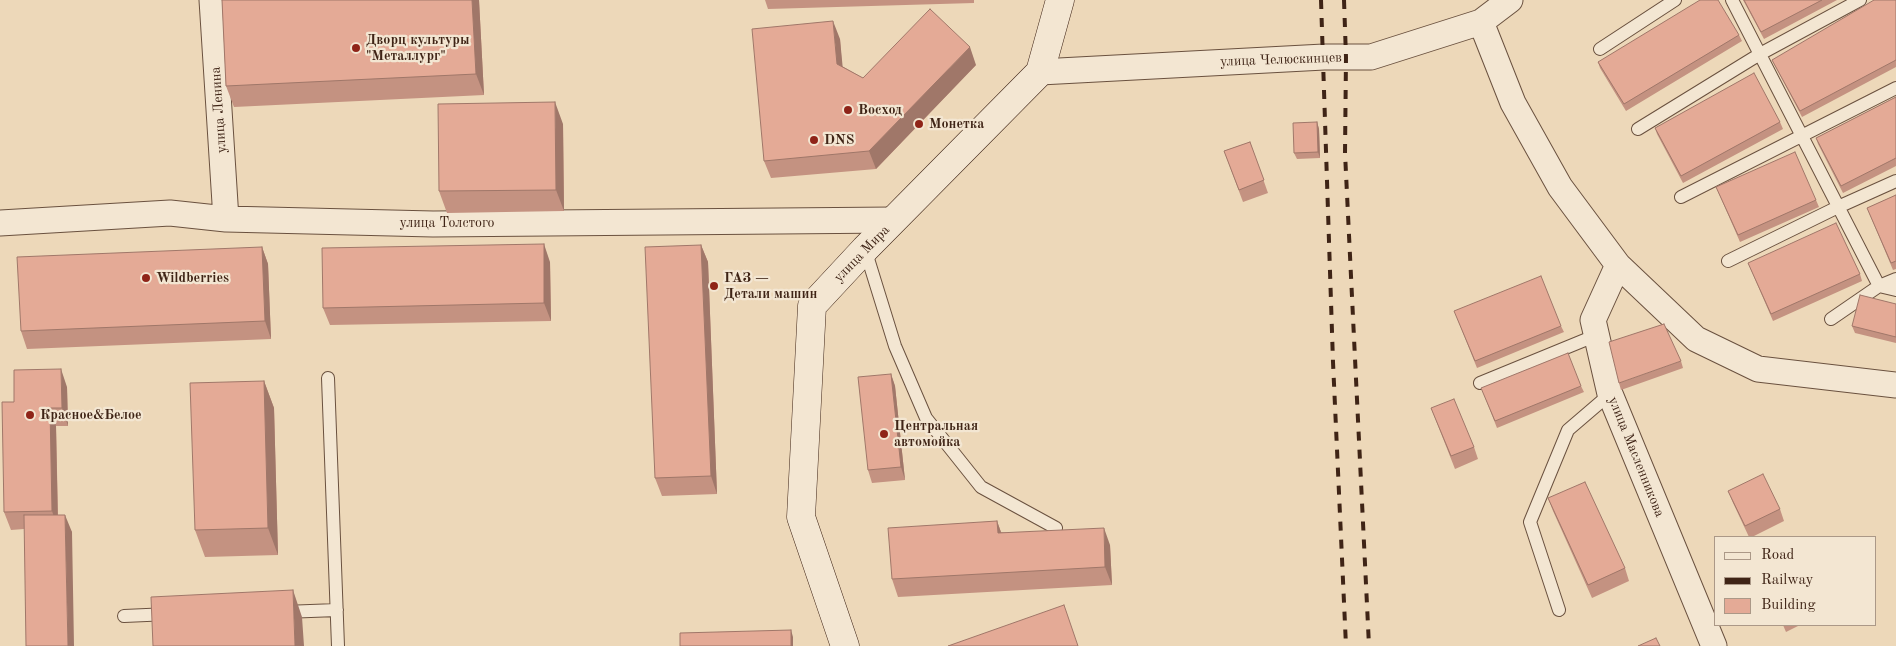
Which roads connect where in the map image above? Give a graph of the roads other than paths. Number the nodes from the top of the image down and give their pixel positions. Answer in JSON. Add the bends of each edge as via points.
{"nodes":[{"id":1,"x":212,"y":0,"type":"edge"},
{"id":2,"x":1060,"y":0,"type":"edge"},
{"id":3,"x":1510,"y":0,"type":"edge"},
{"id":4,"x":1675,"y":0,"type":"edge"},
{"id":5,"x":1732,"y":0,"type":"edge"},
{"id":6,"x":1860,"y":0,"type":"edge"},
{"id":7,"x":1481,"y":22,"type":"junction"},
{"id":8,"x":1600,"y":49,"type":"dead end"},
{"id":9,"x":1760,"y":54,"type":"junction"},
{"id":10,"x":1040,"y":72,"type":"junction"},
{"id":11,"x":1896,"y":88,"type":"edge"},
{"id":12,"x":1638,"y":129,"type":"dead end"},
{"id":13,"x":1802,"y":137,"type":"junction"},
{"id":14,"x":1896,"y":181,"type":"edge"},
{"id":15,"x":1681,"y":197,"type":"dead end"},
{"id":16,"x":1838,"y":207,"type":"junction"},
{"id":17,"x":226,"y":219,"type":"junction"},
{"id":18,"x":894,"y":220,"type":"junction"},
{"id":19,"x":0,"y":222,"type":"edge"},
{"id":20,"x":865,"y":249,"type":"junction"},
{"id":21,"x":1728,"y":261,"type":"dead end"},
{"id":22,"x":1618,"y":265,"type":"junction"},
{"id":23,"x":1896,"y":279,"type":"edge"},
{"id":24,"x":1879,"y":286,"type":"junction"},
{"id":25,"x":1896,"y":290,"type":"edge"},
{"id":26,"x":1831,"y":319,"type":"dead end"},
{"id":27,"x":1597,"y":335,"type":"junction"},
{"id":28,"x":328,"y":378,"type":"dead end"},
{"id":29,"x":1480,"y":383,"type":"dead end"},
{"id":30,"x":1896,"y":385,"type":"edge"},
{"id":31,"x":1610,"y":394,"type":"junction"},
{"id":32,"x":1056,"y":528,"type":"edge"},
{"id":33,"x":336,"y":610,"type":"junction"},
{"id":34,"x":1559,"y":610,"type":"dead end"},
{"id":35,"x":269,"y":612,"type":"edge"},
{"id":36,"x":182,"y":614,"type":"edge"},
{"id":37,"x":124,"y":616,"type":"dead end"},
{"id":38,"x":338,"y":646,"type":"edge"},
{"id":39,"x":845,"y":646,"type":"edge"},
{"id":40,"x":1714,"y":646,"type":"edge"}],
"edges":[{"from":1,"to":17,"type":"street","name":"улица Ленина"},
{"from":2,"to":10,"type":"street","name":"улица Мира"},
{"from":3,"to":7,"type":"street","name":"улица Челюскинцев"},
{"from":4,"to":8,"type":"lane"},
{"from":5,"to":9,"type":"lane"},
{"from":6,"to":9,"type":"lane"},
{"from":7,"to":10,"type":"street","name":"улица Челюскинцев","via":[[1371,58],[1324,57]]},
{"from":7,"to":22,"type":"street","via":[[1513,103],[1560,187]]},
{"from":9,"to":12,"type":"lane"},
{"from":9,"to":13,"type":"lane"},
{"from":10,"to":18,"type":"street","name":"улица Мира"},
{"from":11,"to":13,"type":"lane"},
{"from":13,"to":15,"type":"lane"},
{"from":13,"to":16,"type":"lane"},
{"from":14,"to":16,"type":"lane"},
{"from":16,"to":21,"type":"lane"},
{"from":16,"to":24,"type":"lane"},
{"from":17,"to":18,"type":"street","name":"улица Толстого","via":[[433,224]]},
{"from":17,"to":19,"type":"street","name":"улица Толстого","via":[[170,213]]},
{"from":18,"to":20,"type":"street","name":"улица Мира"},
{"from":20,"to":32,"type":"lane","via":[[895,346],[926,418],[981,487]]},
{"from":20,"to":39,"type":"street","name":"улица Мира","via":[[812,306],[808,383],[802,517]]},
{"from":22,"to":27,"type":"street","name":"улица Масленникова","via":[[1593,320]]},
{"from":22,"to":30,"type":"street","via":[[1696,338],[1758,369]]},
{"from":23,"to":24,"type":"lane"},
{"from":24,"to":25,"type":"lane"},
{"from":24,"to":26,"type":"lane"},
{"from":27,"to":29,"type":"lane"},
{"from":27,"to":31,"type":"street","name":"улица Масленникова"},
{"from":28,"to":33,"type":"lane"},
{"from":31,"to":34,"type":"lane","via":[[1568,430],[1530,522]]},
{"from":31,"to":40,"type":"street","name":"улица Масленникова"},
{"from":33,"to":35,"type":"lane"},
{"from":33,"to":38,"type":"lane"},
{"from":36,"to":37,"type":"lane"}]}
